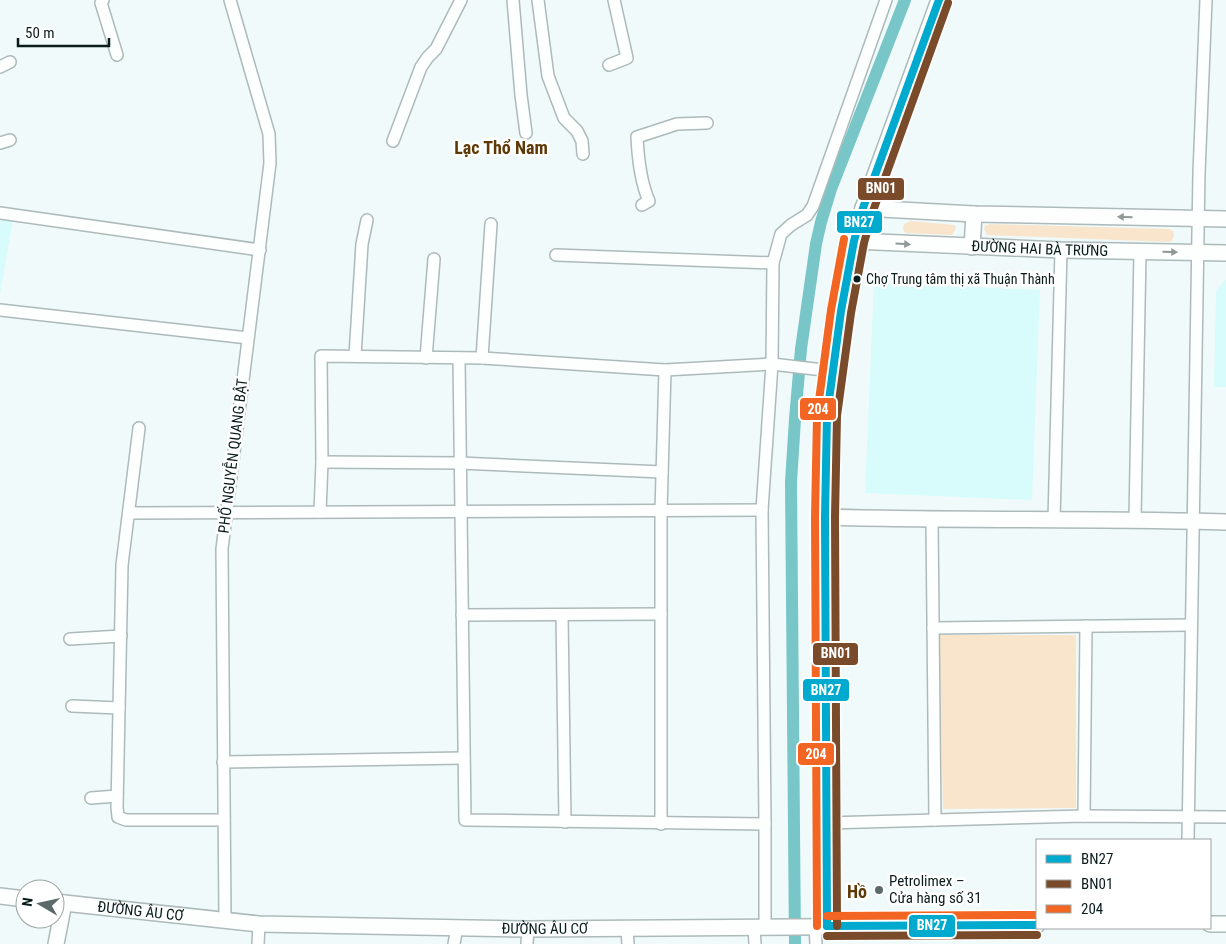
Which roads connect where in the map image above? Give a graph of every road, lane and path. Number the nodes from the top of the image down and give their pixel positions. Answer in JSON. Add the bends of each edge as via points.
{"nodes":[{"id":1,"x":103,"y":0,"type":"edge"},
{"id":2,"x":230,"y":0,"type":"edge"},
{"id":3,"x":461,"y":0,"type":"edge"},
{"id":4,"x":513,"y":0,"type":"edge"},
{"id":5,"x":538,"y":0,"type":"edge"},
{"id":6,"x":614,"y":0,"type":"edge"},
{"id":7,"x":886,"y":0,"type":"edge"},
{"id":8,"x":939,"y":0,"type":"edge"},
{"id":9,"x":1206,"y":0,"type":"edge"},
{"id":10,"x":117,"y":55,"type":"dead end"},
{"id":11,"x":609,"y":65,"type":"dead end"},
{"id":12,"x":706,"y":123,"type":"dead end"},
{"id":13,"x":526,"y":133,"type":"dead end"},
{"id":14,"x":393,"y":141,"type":"dead end"},
{"id":15,"x":583,"y":154,"type":"dead end"},
{"id":16,"x":642,"y":205,"type":"dead end"},
{"id":17,"x":863,"y":208,"type":"junction"},
{"id":18,"x":0,"y":213,"type":"edge"},
{"id":19,"x":974,"y":214,"type":"junction"},
{"id":20,"x":1199,"y":218,"type":"junction"},
{"id":21,"x":1226,"y":219,"type":"edge"},
{"id":22,"x":367,"y":220,"type":"dead end"},
{"id":23,"x":491,"y":224,"type":"dead end"},
{"id":24,"x":854,"y":241,"type":"junction"},
{"id":25,"x":972,"y":247,"type":"junction"},
{"id":26,"x":260,"y":250,"type":"junction"},
{"id":27,"x":1061,"y":250,"type":"junction"},
{"id":28,"x":1140,"y":252,"type":"junction"},
{"id":29,"x":1199,"y":252,"type":"junction"},
{"id":30,"x":1226,"y":253,"type":"edge"},
{"id":31,"x":556,"y":255,"type":"dead end"},
{"id":32,"x":434,"y":259,"type":"dead end"},
{"id":33,"x":773,"y":263,"type":"junction"},
{"id":34,"x":0,"y":310,"type":"edge"},
{"id":35,"x":248,"y":338,"type":"junction"},
{"id":36,"x":355,"y":356,"type":"junction"},
{"id":37,"x":426,"y":358,"type":"junction"},
{"id":38,"x":459,"y":358,"type":"junction"},
{"id":39,"x":482,"y":358,"type":"junction"},
{"id":40,"x":772,"y":364,"type":"junction"},
{"id":41,"x":665,"y":370,"type":"junction"},
{"id":42,"x":832,"y":370,"type":"junction"},
{"id":43,"x":139,"y":428,"type":"dead end"},
{"id":44,"x":322,"y":462,"type":"junction"},
{"id":45,"x":460,"y":462,"type":"junction"},
{"id":46,"x":662,"y":472,"type":"junction"},
{"id":47,"x":661,"y":510,"type":"junction"},
{"id":48,"x":762,"y":510,"type":"junction"},
{"id":49,"x":460,"y":511,"type":"junction"},
{"id":50,"x":226,"y":512,"type":"junction"},
{"id":51,"x":320,"y":512,"type":"junction"},
{"id":52,"x":129,"y":513,"type":"junction"},
{"id":53,"x":825,"y":518,"type":"junction"},
{"id":54,"x":1135,"y":519,"type":"junction"},
{"id":55,"x":932,"y":520,"type":"junction"},
{"id":56,"x":1054,"y":520,"type":"junction"},
{"id":57,"x":1193,"y":521,"type":"junction"},
{"id":58,"x":1226,"y":522,"type":"edge"},
{"id":59,"x":562,"y":614,"type":"junction"},
{"id":60,"x":661,"y":614,"type":"junction"},
{"id":61,"x":462,"y":615,"type":"junction"},
{"id":62,"x":1191,"y":625,"type":"junction"},
{"id":63,"x":1086,"y":626,"type":"junction"},
{"id":64,"x":932,"y":628,"type":"junction"},
{"id":65,"x":120,"y":636,"type":"junction"},
{"id":66,"x":70,"y":639,"type":"dead end"},
{"id":67,"x":72,"y":706,"type":"dead end"},
{"id":68,"x":119,"y":708,"type":"junction"},
{"id":69,"x":464,"y":758,"type":"junction"},
{"id":70,"x":223,"y":762,"type":"junction"},
{"id":71,"x":117,"y":796,"type":"junction"},
{"id":72,"x":91,"y":798,"type":"dead end"},
{"id":73,"x":1084,"y":816,"type":"junction"},
{"id":74,"x":1188,"y":816,"type":"junction"},
{"id":75,"x":1226,"y":817,"type":"edge"},
{"id":76,"x":224,"y":820,"type":"junction"},
{"id":77,"x":935,"y":820,"type":"junction"},
{"id":78,"x":565,"y":822,"type":"junction"},
{"id":79,"x":827,"y":823,"type":"junction"},
{"id":80,"x":661,"y":824,"type":"junction"},
{"id":81,"x":765,"y":824,"type":"junction"},
{"id":82,"x":1188,"y":839,"type":"edge"},
{"id":83,"x":0,"y":896,"type":"edge"},
{"id":84,"x":15,"y":898,"type":"edge"},
{"id":85,"x":65,"y":903,"type":"edge"},
{"id":86,"x":224,"y":919,"type":"junction"},
{"id":87,"x":259,"y":924,"type":"junction"},
{"id":88,"x":1211,"y":924,"type":"edge"},
{"id":89,"x":1226,"y":924,"type":"edge"},
{"id":90,"x":1036,"y":925,"type":"edge"},
{"id":91,"x":821,"y":926,"type":"junction"},
{"id":92,"x":457,"y":927,"type":"junction"},
{"id":93,"x":765,"y":927,"type":"junction"},
{"id":94,"x":627,"y":928,"type":"junction"},
{"id":95,"x":57,"y":929,"type":"edge"},
{"id":96,"x":527,"y":937,"type":"edge"},
{"id":97,"x":56,"y":944,"type":"edge"},
{"id":98,"x":258,"y":944,"type":"edge"},
{"id":99,"x":454,"y":944,"type":"edge"},
{"id":100,"x":628,"y":944,"type":"edge"},
{"id":101,"x":755,"y":944,"type":"edge"},
{"id":102,"x":816,"y":944,"type":"edge"}],
"edges":[{"from":1,"to":10,"type":"street","via":[[101,3]]},
{"from":2,"to":26,"type":"street","name":"PHỐ NGUYỄN QUANG BẬT","via":[[269,134],[270,163]]},
{"from":3,"to":14,"type":"street","via":[[436,49],[421,67]]},
{"from":4,"to":13,"type":"street"},
{"from":5,"to":15,"type":"street","via":[[548,76],[564,118],[582,141]]},
{"from":6,"to":11,"type":"street","via":[[627,58]]},
{"from":7,"to":33,"type":"street","via":[[812,206],[807,215],[781,234]]},
{"from":8,"to":17,"type":"main road"},
{"from":9,"to":20,"type":"street"},
{"from":12,"to":16,"type":"street","via":[[677,124],[637,137],[644,190],[649,201]]},
{"from":17,"to":19,"type":"main road"},
{"from":17,"to":24,"type":"main road"},
{"from":18,"to":26,"type":"street"},
{"from":20,"to":19,"type":"main road","one_way":true},
{"from":19,"to":25,"type":"main road"},
{"from":20,"to":21,"type":"main road"},
{"from":20,"to":29,"type":"street"},
{"from":22,"to":36,"type":"street","via":[[362,244]]},
{"from":23,"to":39,"type":"street"},
{"from":24,"to":25,"type":"main road","name":"ĐƯỜNG HAI BÀ TRƯNG","one_way":true},
{"from":24,"to":42,"type":"main road"},
{"from":25,"to":27,"type":"main road","name":"ĐƯỜNG HAI BÀ TRƯNG"},
{"from":26,"to":35,"type":"street","name":"PHỐ NGUYỄN QUANG BẬT"},
{"from":27,"to":28,"type":"main road","name":"ĐƯỜNG HAI BÀ TRƯNG"},
{"from":27,"to":56,"type":"street"},
{"from":28,"to":29,"type":"main road","name":"ĐƯỜNG HAI BÀ TRƯNG","one_way":true},
{"from":28,"to":54,"type":"street"},
{"from":29,"to":30,"type":"main road","name":"ĐƯỜNG HAI BÀ TRƯNG"},
{"from":29,"to":57,"type":"street"},
{"from":31,"to":33,"type":"street"},
{"from":32,"to":37,"type":"street"},
{"from":33,"to":40,"type":"street"},
{"from":34,"to":35,"type":"street"},
{"from":35,"to":50,"type":"street","name":"PHỐ NGUYỄN QUANG BẬT"},
{"from":36,"to":37,"type":"street"},
{"from":36,"to":44,"type":"street","via":[[321,356]]},
{"from":37,"to":38,"type":"street"},
{"from":38,"to":39,"type":"street"},
{"from":38,"to":45,"type":"street"},
{"from":39,"to":41,"type":"street"},
{"from":40,"to":41,"type":"street"},
{"from":40,"to":42,"type":"street"},
{"from":40,"to":48,"type":"street"},
{"from":41,"to":46,"type":"street"},
{"from":42,"to":53,"type":"main road","via":[[827,415]]},
{"from":43,"to":52,"type":"street"},
{"from":44,"to":45,"type":"street"},
{"from":44,"to":51,"type":"street"},
{"from":45,"to":46,"type":"street"},
{"from":45,"to":49,"type":"street"},
{"from":46,"to":47,"type":"street"},
{"from":47,"to":48,"type":"street"},
{"from":47,"to":49,"type":"street"},
{"from":47,"to":60,"type":"street"},
{"from":48,"to":81,"type":"street"},
{"from":49,"to":51,"type":"street"},
{"from":49,"to":61,"type":"street"},
{"from":50,"to":51,"type":"street"},
{"from":50,"to":52,"type":"street"},
{"from":50,"to":70,"type":"street","name":"PHỐ NGUYỄN QUANG BẬT","via":[[222,549]]},
{"from":52,"to":65,"type":"street","via":[[122,566]]},
{"from":53,"to":55,"type":"main road"},
{"from":53,"to":79,"type":"main road"},
{"from":54,"to":56,"type":"main road"},
{"from":54,"to":57,"type":"main road"},
{"from":55,"to":56,"type":"main road"},
{"from":55,"to":64,"type":"street"},
{"from":57,"to":58,"type":"main road"},
{"from":57,"to":62,"type":"street"},
{"from":59,"to":60,"type":"street"},
{"from":59,"to":61,"type":"street"},
{"from":59,"to":78,"type":"street"},
{"from":60,"to":80,"type":"street"},
{"from":61,"to":69,"type":"street"},
{"from":62,"to":63,"type":"street"},
{"from":62,"to":74,"type":"street"},
{"from":63,"to":64,"type":"street"},
{"from":63,"to":73,"type":"street"},
{"from":64,"to":77,"type":"street"},
{"from":65,"to":66,"type":"street"},
{"from":65,"to":68,"type":"street"},
{"from":67,"to":68,"type":"street"},
{"from":68,"to":71,"type":"street"},
{"from":69,"to":70,"type":"street"},
{"from":69,"to":78,"type":"street","via":[[465,820]]},
{"from":70,"to":76,"type":"street","name":"PHỐ NGUYỄN QUANG BẬT"},
{"from":71,"to":72,"type":"street"},
{"from":71,"to":76,"type":"street","via":[[118,817],[126,820]]},
{"from":73,"to":74,"type":"street"},
{"from":73,"to":77,"type":"street"},
{"from":74,"to":75,"type":"street"},
{"from":74,"to":82,"type":"street"},
{"from":76,"to":86,"type":"street","name":"PHỐ NGUYỄN QUANG BẬT"},
{"from":77,"to":79,"type":"street"},
{"from":78,"to":80,"type":"street"},
{"from":79,"to":91,"type":"main road"},
{"from":80,"to":81,"type":"street"},
{"from":81,"to":93,"type":"street"},
{"from":83,"to":84,"type":"main road"},
{"from":85,"to":86,"type":"main road","name":"ĐƯỜNG ÂU CƠ"},
{"from":86,"to":87,"type":"main road","name":"ĐƯỜNG ÂU CƠ"},
{"from":87,"to":92,"type":"main road","name":"ĐƯỜNG ÂU CƠ"},
{"from":87,"to":98,"type":"street"},
{"from":88,"to":89,"type":"main road"},
{"from":90,"to":91,"type":"main road","name":"ĐƯỜNG ÂU CƠ"},
{"from":91,"to":93,"type":"main road","name":"ĐƯỜNG ÂU CƠ"},
{"from":91,"to":102,"type":"street"},
{"from":92,"to":96,"type":"main road","name":"ĐƯỜNG ÂU CƠ"},
{"from":92,"to":99,"type":"street"},
{"from":93,"to":94,"type":"main road","name":"ĐƯỜNG ÂU CƠ"},
{"from":93,"to":101,"type":"street"},
{"from":94,"to":96,"type":"main road","name":"ĐƯỜNG ÂU CƠ"},
{"from":94,"to":100,"type":"street"},
{"from":95,"to":97,"type":"main road"}]}
